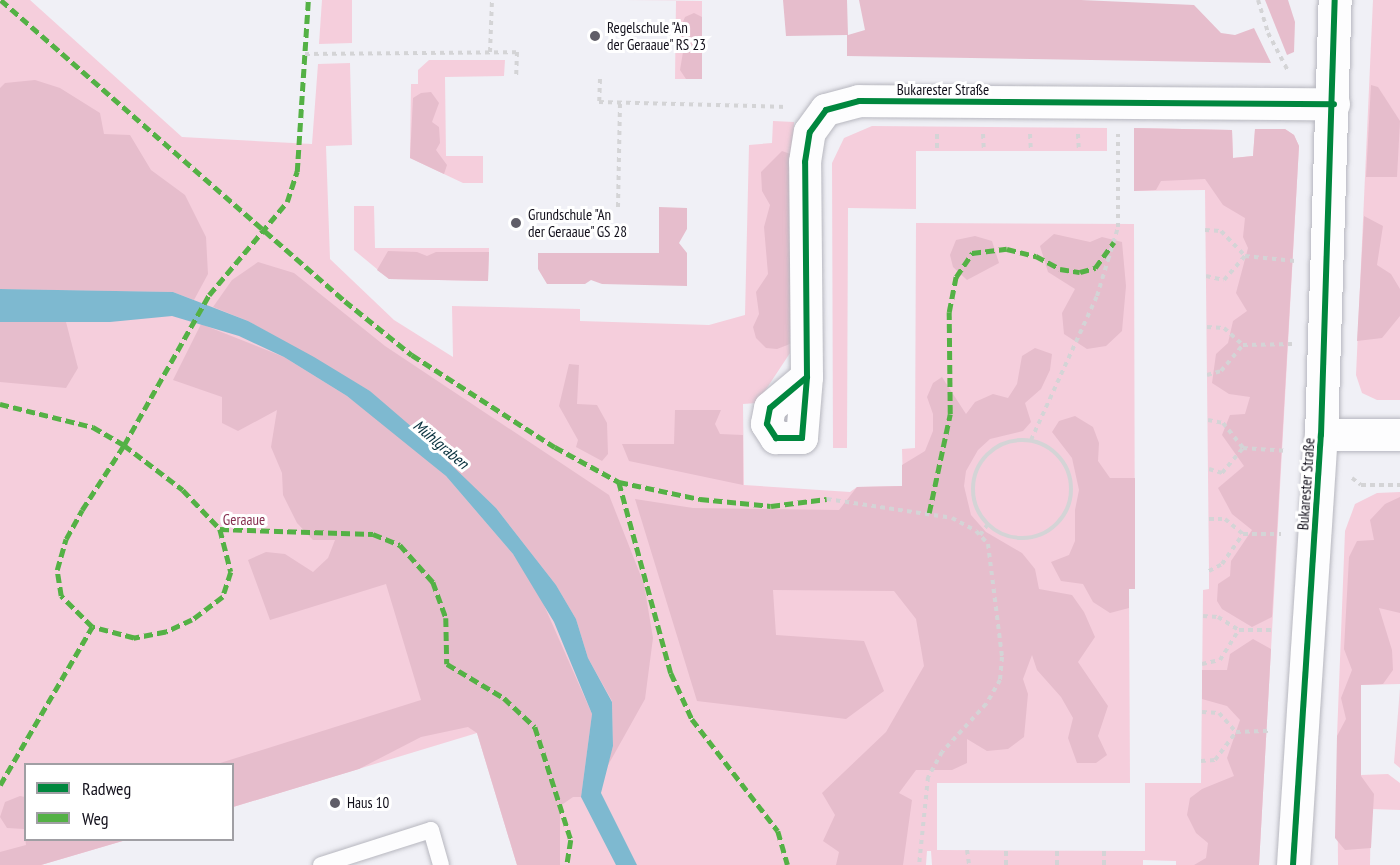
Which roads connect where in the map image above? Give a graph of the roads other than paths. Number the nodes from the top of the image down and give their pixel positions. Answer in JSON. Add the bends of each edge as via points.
{"nodes":[{"id":1,"x":1335,"y":0,"type":"edge"},
{"id":2,"x":1334,"y":104,"type":"junction"},
{"id":3,"x":807,"y":377,"type":"dead end"},
{"id":4,"x":1321,"y":435,"type":"junction"},
{"id":5,"x":1400,"y":435,"type":"edge"},
{"id":6,"x":321,"y":865,"type":"edge"},
{"id":7,"x":441,"y":865,"type":"edge"},
{"id":8,"x":1293,"y":865,"type":"edge"}],
"edges":[{"from":1,"to":2,"type":"street","name":"Bukarester Straße"},
{"from":2,"to":3,"type":"street","name":"Bukarester Straße","via":[[858,101],[826,110],[810,132],[805,162]]},
{"from":2,"to":4,"type":"street","name":"Bukarester Straße"},
{"from":4,"to":5,"type":"street"},
{"from":4,"to":8,"type":"street","name":"Bukarester Straße"},
{"from":6,"to":7,"type":"lane","via":[[430,830]]}]}
